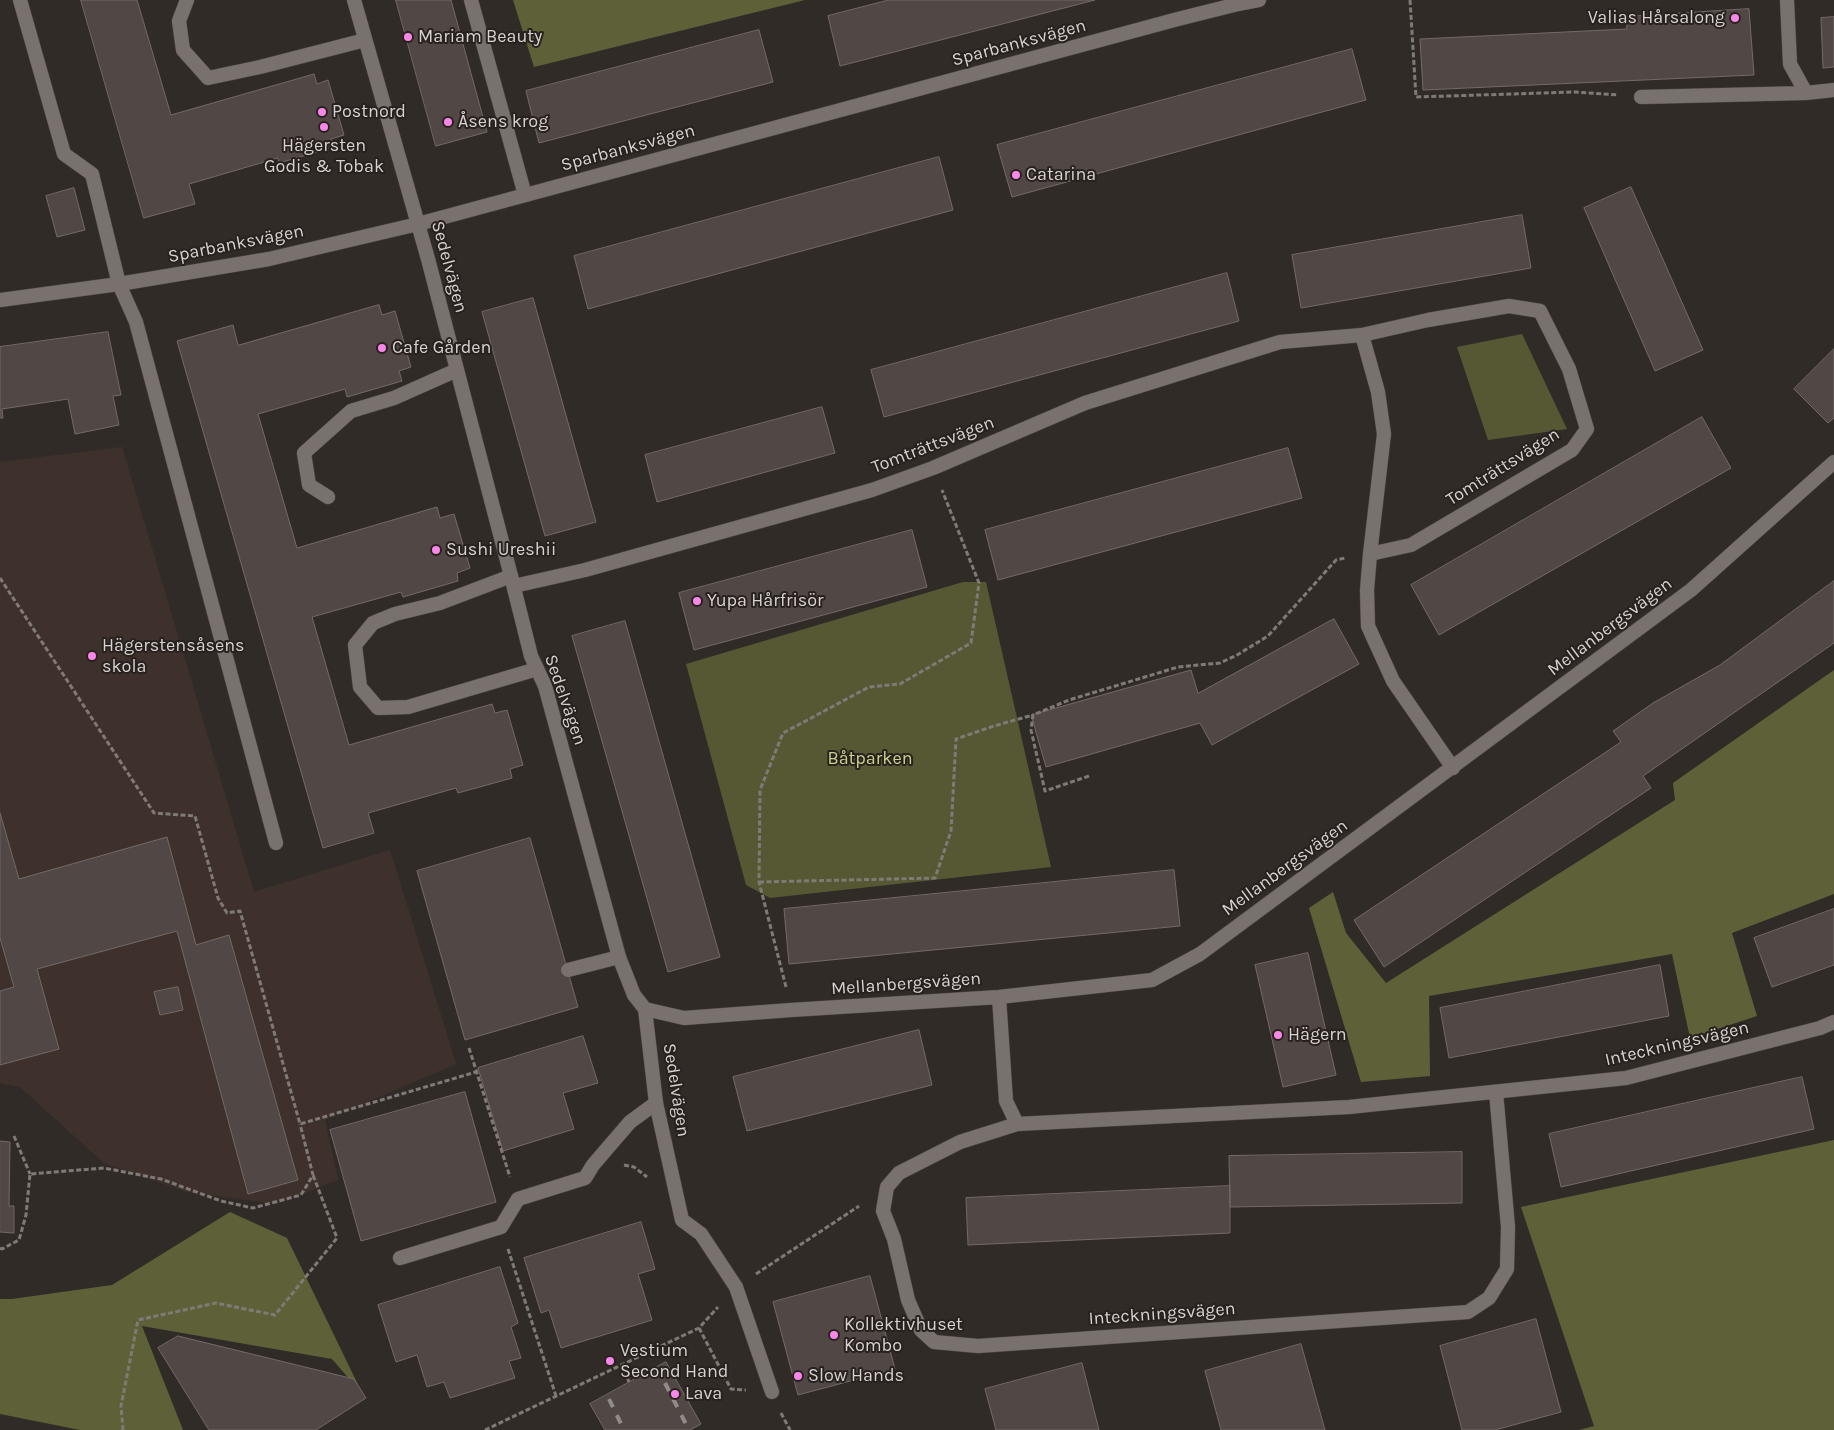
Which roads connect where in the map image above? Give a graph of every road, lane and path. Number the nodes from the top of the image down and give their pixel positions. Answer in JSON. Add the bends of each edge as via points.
{"nodes":[{"id":1,"x":20,"y":0,"type":"edge"},
{"id":2,"x":187,"y":0,"type":"edge"},
{"id":3,"x":354,"y":0,"type":"edge"},
{"id":4,"x":471,"y":0,"type":"edge"},
{"id":5,"x":1259,"y":0,"type":"edge"},
{"id":6,"x":1410,"y":0,"type":"edge"},
{"id":7,"x":1787,"y":0,"type":"edge"},
{"id":8,"x":1237,"y":2,"type":"edge"},
{"id":9,"x":365,"y":40,"type":"junction"},
{"id":10,"x":1834,"y":90,"type":"edge"},
{"id":11,"x":1806,"y":93,"type":"junction"},
{"id":12,"x":1641,"y":97,"type":"joint"},
{"id":13,"x":525,"y":195,"type":"junction"},
{"id":14,"x":418,"y":224,"type":"junction"},
{"id":15,"x":120,"y":284,"type":"junction"},
{"id":16,"x":0,"y":300,"type":"edge"},
{"id":17,"x":1362,"y":335,"type":"junction"},
{"id":18,"x":457,"y":370,"type":"junction"},
{"id":19,"x":1834,"y":462,"type":"edge"},
{"id":20,"x":933,"y":468,"type":"junction"},
{"id":21,"x":328,"y":497,"type":"dead end"},
{"id":22,"x":1370,"y":554,"type":"junction"},
{"id":23,"x":0,"y":578,"type":"edge"},
{"id":24,"x":513,"y":581,"type":"junction"},
{"id":25,"x":537,"y":669,"type":"junction"},
{"id":26,"x":1033,"y":715,"type":"junction"},
{"id":27,"x":1454,"y":768,"type":"junction"},
{"id":28,"x":1089,"y":776,"type":"dead end"},
{"id":29,"x":276,"y":843,"type":"dead end"},
{"id":30,"x":759,"y":882,"type":"junction"},
{"id":31,"x":619,"y":957,"type":"junction"},
{"id":32,"x":568,"y":970,"type":"dead end"},
{"id":33,"x":999,"y":997,"type":"junction"},
{"id":34,"x":645,"y":1009,"type":"junction"},
{"id":35,"x":792,"y":1010,"type":"junction"},
{"id":36,"x":1834,"y":1022,"type":"edge"},
{"id":37,"x":469,"y":1048,"type":"dead end"},
{"id":38,"x":476,"y":1072,"type":"junction"},
{"id":39,"x":1496,"y":1092,"type":"junction"},
{"id":40,"x":656,"y":1103,"type":"junction"},
{"id":41,"x":300,"y":1124,"type":"junction"},
{"id":42,"x":1016,"y":1124,"type":"junction"},
{"id":43,"x":14,"y":1136,"type":"dead end"},
{"id":44,"x":593,"y":1165,"type":"junction"},
{"id":45,"x":30,"y":1174,"type":"junction"},
{"id":46,"x":313,"y":1175,"type":"junction"},
{"id":47,"x":652,"y":1184,"type":"dead end"},
{"id":48,"x":887,"y":1187,"type":"junction"},
{"id":49,"x":518,"y":1199,"type":"junction"},
{"id":50,"x":501,"y":1227,"type":"junction"},
{"id":51,"x":0,"y":1248,"type":"edge"},
{"id":52,"x":400,"y":1258,"type":"dead end"},
{"id":53,"x":736,"y":1287,"type":"junction"},
{"id":54,"x":699,"y":1328,"type":"dead end"},
{"id":55,"x":622,"y":1365,"type":"junction"},
{"id":56,"x":629,"y":1382,"type":"dead end"},
{"id":57,"x":772,"y":1392,"type":"dead end"},
{"id":58,"x":556,"y":1396,"type":"junction"},
{"id":59,"x":123,"y":1430,"type":"edge"},
{"id":60,"x":486,"y":1430,"type":"edge"}],
"edges":[{"from":1,"to":15,"type":"street","via":[[64,154],[92,174]]},
{"from":2,"to":9,"type":"street","via":[[179,22],[183,50],[208,78]]},
{"from":3,"to":9,"type":"street","name":"Sedelvägen"},
{"from":4,"to":13,"type":"street"},
{"from":5,"to":8,"type":"street","name":"Sparbanksvägen"},
{"from":6,"to":12,"type":"path","via":[[1416,97],[1575,92]]},
{"from":7,"to":11,"type":"street","via":[[1790,64]]},
{"from":8,"to":13,"type":"street","name":"Sparbanksvägen"},
{"from":9,"to":14,"type":"street","name":"Sedelvägen"},
{"from":10,"to":11,"type":"street"},
{"from":11,"to":12,"type":"street"},
{"from":13,"to":14,"type":"street","name":"Sparbanksvägen"},
{"from":14,"to":15,"type":"street","name":"Sparbanksvägen","via":[[269,259]]},
{"from":14,"to":18,"type":"street","name":"Sedelvägen"},
{"from":15,"to":16,"type":"street","name":"Sparbanksvägen"},
{"from":15,"to":29,"type":"street","via":[[136,322]]},
{"from":17,"to":20,"type":"street","name":"Tomträttsvägen","via":[[1270,345],[1085,403]]},
{"from":17,"to":22,"type":"street","via":[[1378,392],[1384,434]]},
{"from":17,"to":22,"type":"street","name":"Tomträttsvägen","via":[[1509,306],[1540,311],[1569,369],[1587,429],[1572,450],[1411,545]]},
{"from":18,"to":21,"type":"street","via":[[394,398],[351,411],[304,454],[309,485]]},
{"from":18,"to":24,"type":"street","name":"Sedelvägen"},
{"from":19,"to":27,"type":"street","name":"Mellanbergsvägen","via":[[1691,590]]},
{"from":20,"to":24,"type":"street","name":"Tomträttsvägen","via":[[872,490],[585,570]]},
{"from":20,"to":30,"type":"path","via":[[979,583],[970,643],[900,684],[869,687],[783,733],[760,790]]},
{"from":22,"to":26,"type":"path","via":[[1336,560],[1268,636],[1237,655],[1220,663],[1178,667],[1070,700]]},
{"from":22,"to":27,"type":"street","via":[[1368,626],[1393,681]]},
{"from":23,"to":41,"type":"path","via":[[154,813],[195,816],[218,898],[226,914],[240,911]]},
{"from":24,"to":25,"type":"street","name":"Sedelvägen"},
{"from":24,"to":25,"type":"street","name":"Tomträttsvägen","via":[[394,614],[373,623],[355,645],[360,686],[378,708],[408,707]]},
{"from":25,"to":31,"type":"street","name":"Sedelvägen","via":[[548,695]]},
{"from":26,"to":28,"type":"path","via":[[1031,730],[1045,790]]},
{"from":26,"to":30,"type":"path","via":[[956,739],[951,831],[935,878]]},
{"from":27,"to":33,"type":"street","name":"Mellanbergsvägen","via":[[1200,954],[1152,980]]},
{"from":30,"to":35,"type":"path"},
{"from":31,"to":32,"type":"street"},
{"from":31,"to":34,"type":"street","name":"Sedelvägen","via":[[634,995]]},
{"from":33,"to":35,"type":"street","name":"Mellanbergsvägen"},
{"from":33,"to":42,"type":"street","via":[[1006,1101]]},
{"from":34,"to":35,"type":"street","name":"Mellanbergsvägen","via":[[684,1018]]},
{"from":34,"to":40,"type":"street","name":"Sedelvägen"},
{"from":36,"to":39,"type":"street","name":"Inteckningsvägen","via":[[1626,1078]]},
{"from":37,"to":38,"type":"path"},
{"from":38,"to":41,"type":"path"},
{"from":38,"to":49,"type":"path"},
{"from":39,"to":42,"type":"street","name":"Inteckningsvägen","via":[[1312,1109]]},
{"from":39,"to":48,"type":"street","name":"Inteckningsvägen","via":[[1508,1227],[1507,1270],[1489,1298],[1468,1312],[978,1346],[934,1342],[921,1330],[908,1300],[894,1239],[883,1211]]},
{"from":40,"to":44,"type":"street","via":[[630,1122]]},
{"from":40,"to":53,"type":"street","name":"Sedelvägen","via":[[682,1220],[701,1234]]},
{"from":41,"to":46,"type":"path"},
{"from":42,"to":48,"type":"street","name":"Inteckningsvägen","via":[[960,1142],[899,1173]]},
{"from":43,"to":45,"type":"path"},
{"from":44,"to":47,"type":"path","via":[[634,1167]]},
{"from":44,"to":49,"type":"street","via":[[585,1178]]},
{"from":45,"to":46,"type":"path","via":[[104,1168],[161,1179],[221,1201],[253,1208],[301,1195]]},
{"from":45,"to":51,"type":"path","via":[[26,1215],[19,1240]]},
{"from":46,"to":59,"type":"path","via":[[338,1238],[275,1316],[216,1303],[138,1320],[121,1406]]},
{"from":48,"to":53,"type":"path"},
{"from":49,"to":50,"type":"street"},
{"from":50,"to":52,"type":"street"},
{"from":50,"to":58,"type":"path"},
{"from":53,"to":57,"type":"street","name":"Sedelvägen"},
{"from":54,"to":55,"type":"path"},
{"from":55,"to":56,"type":"path"},
{"from":55,"to":58,"type":"path"},
{"from":58,"to":60,"type":"path"}]}
